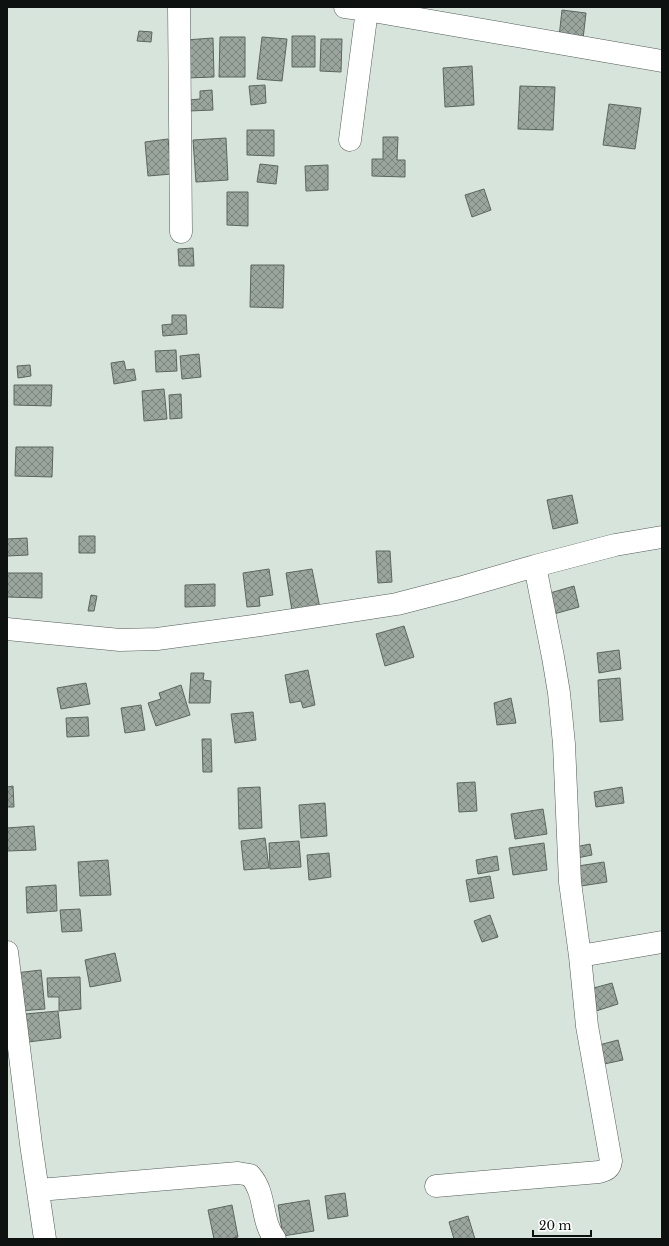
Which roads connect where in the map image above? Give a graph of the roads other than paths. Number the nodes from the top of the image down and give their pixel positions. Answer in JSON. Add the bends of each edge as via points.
{"nodes":[{"id":1,"x":179,"y":7,"type":"edge"},
{"id":2,"x":345,"y":7,"type":"edge"},
{"id":3,"x":367,"y":10,"type":"junction"},
{"id":4,"x":662,"y":61,"type":"edge"},
{"id":5,"x":350,"y":140,"type":"dead end"},
{"id":6,"x":181,"y":232,"type":"dead end"},
{"id":7,"x":662,"y":537,"type":"edge"},
{"id":8,"x":535,"y":566,"type":"junction"},
{"id":9,"x":7,"y":629,"type":"edge"},
{"id":10,"x":662,"y":942,"type":"edge"},
{"id":11,"x":7,"y":952,"type":"edge"},
{"id":12,"x":580,"y":956,"type":"junction"},
{"id":13,"x":436,"y":1186,"type":"dead end"},
{"id":14,"x":39,"y":1190,"type":"junction"},
{"id":15,"x":45,"y":1239,"type":"edge"},
{"id":16,"x":275,"y":1239,"type":"edge"}],
"edges":[{"from":1,"to":6,"type":"street"},
{"from":2,"to":3,"type":"street"},
{"from":3,"to":4,"type":"street"},
{"from":3,"to":5,"type":"street"},
{"from":7,"to":8,"type":"street","via":[[615,545]]},
{"from":8,"to":9,"type":"street","via":[[397,604],[157,639],[120,640]]},
{"from":8,"to":12,"type":"street","via":[[559,693],[564,744],[570,882]]},
{"from":10,"to":12,"type":"street"},
{"from":11,"to":14,"type":"street"},
{"from":12,"to":13,"type":"street","via":[[587,1026],[611,1166],[599,1172]]},
{"from":14,"to":15,"type":"street"},
{"from":14,"to":16,"type":"street","via":[[250,1175],[259,1188],[268,1229]]}]}
